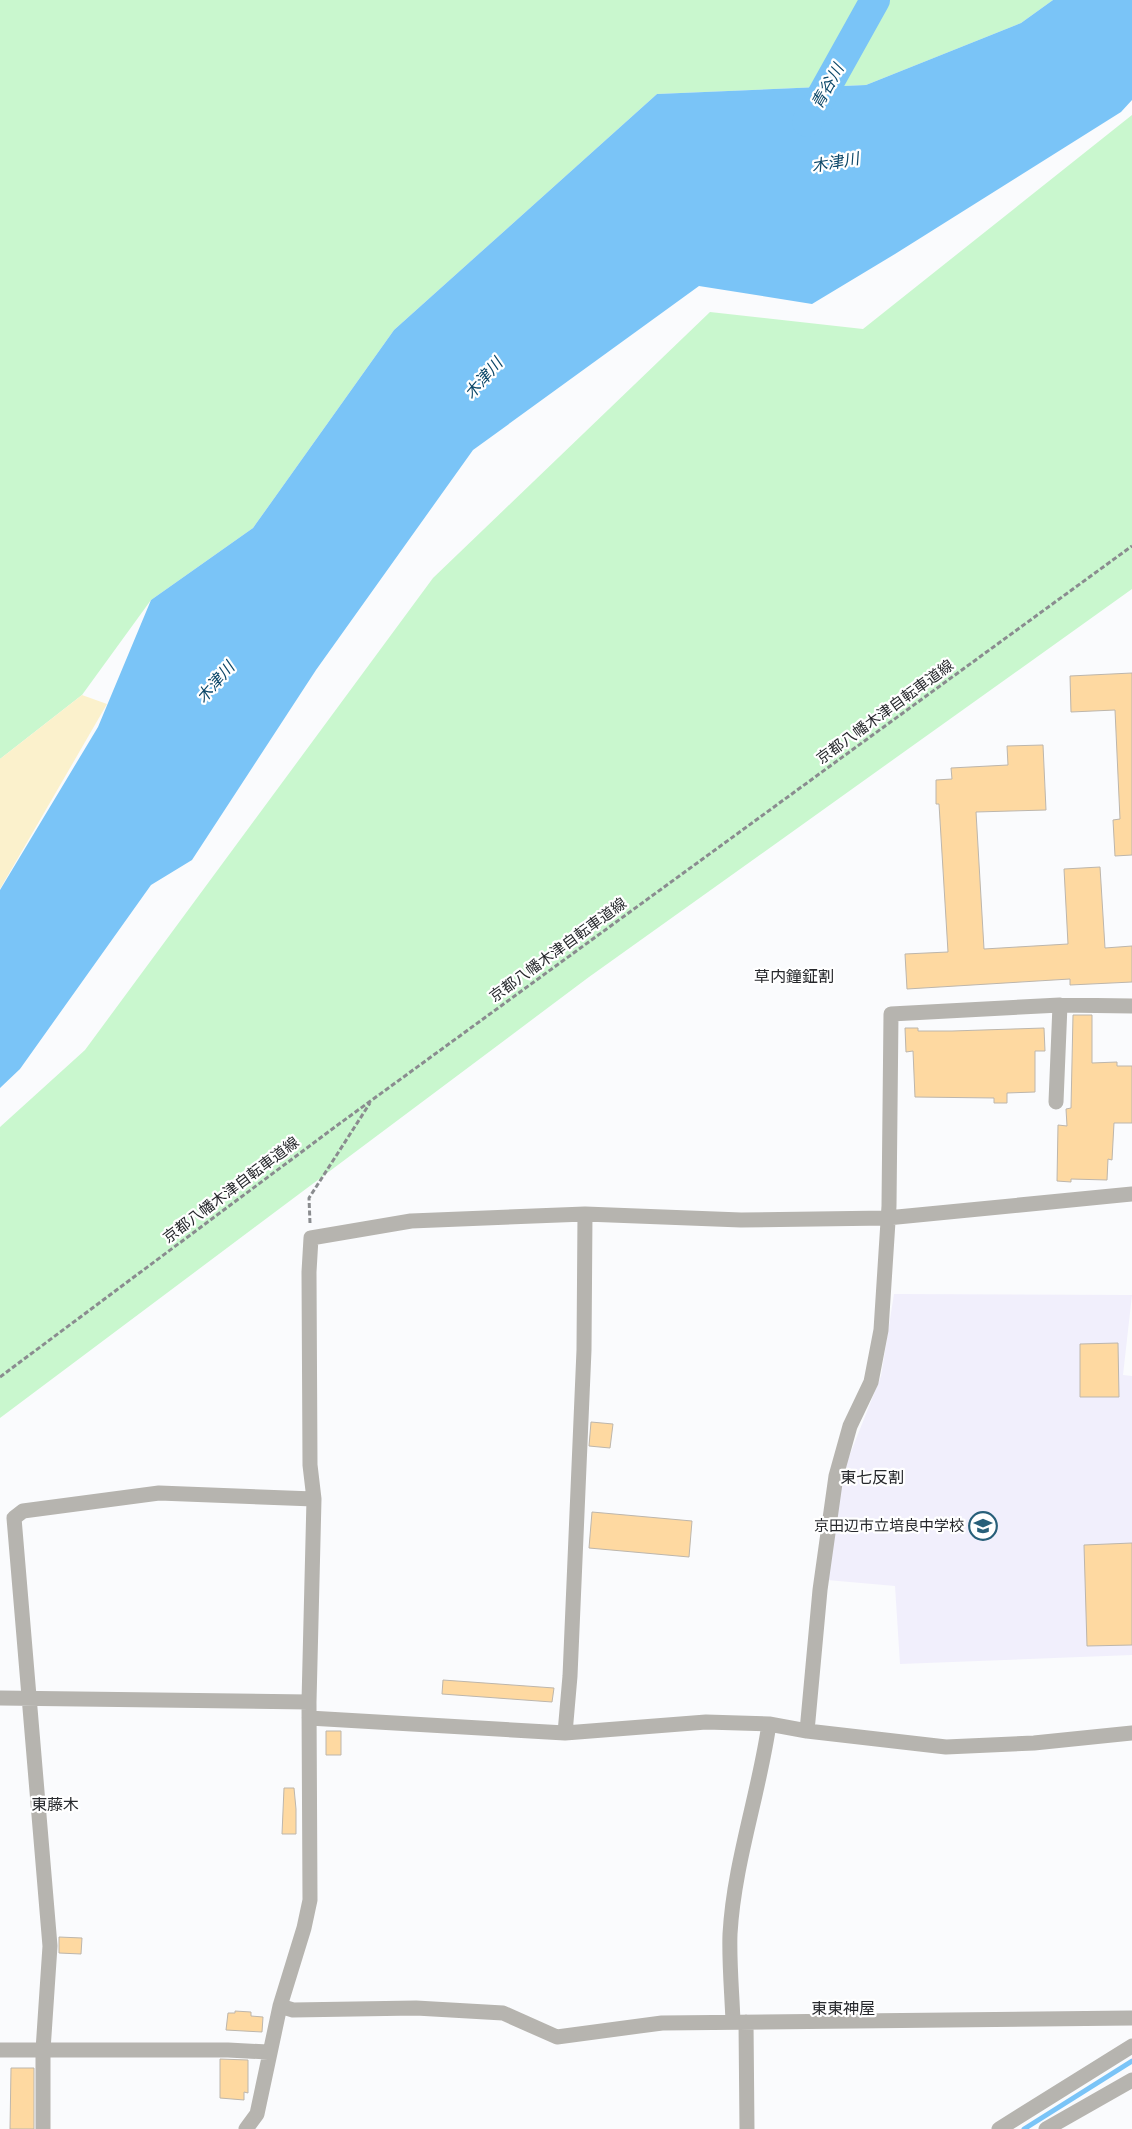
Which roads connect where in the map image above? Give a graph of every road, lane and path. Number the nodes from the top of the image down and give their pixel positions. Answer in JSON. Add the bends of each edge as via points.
{"nodes":[{"id":1,"x":1132,"y":546,"type":"edge"},
{"id":2,"x":1060,"y":1005,"type":"junction"},
{"id":3,"x":1132,"y":1006,"type":"edge"},
{"id":4,"x":371,"y":1100,"type":"junction"},
{"id":5,"x":1056,"y":1102,"type":"dead end"},
{"id":6,"x":1132,"y":1179,"type":"edge"},
{"id":7,"x":1132,"y":1194,"type":"edge"},
{"id":8,"x":585,"y":1214,"type":"junction"},
{"id":9,"x":887,"y":1218,"type":"junction"},
{"id":10,"x":311,"y":1238,"type":"junction"},
{"id":11,"x":0,"y":1377,"type":"edge"},
{"id":12,"x":314,"y":1499,"type":"junction"},
{"id":13,"x":29,"y":1697,"type":"junction"},
{"id":14,"x":0,"y":1698,"type":"edge"},
{"id":15,"x":309,"y":1702,"type":"junction"},
{"id":16,"x":309,"y":1718,"type":"junction"},
{"id":17,"x":768,"y":1724,"type":"junction"},
{"id":18,"x":807,"y":1731,"type":"junction"},
{"id":19,"x":565,"y":1733,"type":"junction"},
{"id":20,"x":1132,"y":1733,"type":"edge"},
{"id":21,"x":280,"y":2006,"type":"junction"},
{"id":22,"x":1132,"y":2018,"type":"edge"},
{"id":23,"x":740,"y":2022,"type":"junction"},
{"id":24,"x":1132,"y":2046,"type":"edge"},
{"id":25,"x":0,"y":2050,"type":"edge"},
{"id":26,"x":43,"y":2050,"type":"junction"},
{"id":27,"x":268,"y":2052,"type":"junction"},
{"id":28,"x":1132,"y":2080,"type":"edge"},
{"id":29,"x":43,"y":2129,"type":"edge"},
{"id":30,"x":246,"y":2129,"type":"edge"},
{"id":31,"x":747,"y":2129,"type":"edge"},
{"id":32,"x":999,"y":2129,"type":"edge"},
{"id":33,"x":1046,"y":2129,"type":"edge"}],
"edges":[{"from":1,"to":4,"type":"path","name":"京都八幡木津自転車道線"},
{"from":2,"to":3,"type":"street"},
{"from":2,"to":5,"type":"street"},
{"from":2,"to":9,"type":"street","via":[[891,1014]]},
{"from":4,"to":10,"type":"path","via":[[309,1198]]},
{"from":4,"to":11,"type":"path","name":"京都八幡木津自転車道線"},
{"from":6,"to":7,"type":"street"},
{"from":7,"to":9,"type":"street"},
{"from":8,"to":9,"type":"street","via":[[741,1220]]},
{"from":8,"to":10,"type":"street","via":[[411,1221]]},
{"from":8,"to":19,"type":"street","via":[[584,1350]]},
{"from":9,"to":18,"type":"street","via":[[881,1330],[871,1382],[850,1426],[836,1476],[820,1590]]},
{"from":10,"to":12,"type":"street","via":[[308,1272],[310,1465]]},
{"from":12,"to":13,"type":"street","via":[[159,1493],[23,1511],[14,1518]]},
{"from":12,"to":15,"type":"street"},
{"from":13,"to":14,"type":"street"},
{"from":13,"to":15,"type":"street"},
{"from":13,"to":26,"type":"street","via":[[50,1946]]},
{"from":15,"to":16,"type":"street"},
{"from":16,"to":19,"type":"street"},
{"from":16,"to":21,"type":"street","via":[[310,1900]]},
{"from":17,"to":18,"type":"street"},
{"from":17,"to":19,"type":"street","via":[[706,1722]]},
{"from":17,"to":23,"type":"street","via":[[738,1873],[730,1935]]},
{"from":18,"to":20,"type":"street","via":[[946,1747],[1034,1743]]},
{"from":21,"to":23,"type":"street","via":[[293,2010],[416,2008],[503,2013],[557,2037],[662,2023]]},
{"from":21,"to":27,"type":"street"},
{"from":22,"to":23,"type":"street"},
{"from":23,"to":31,"type":"street"},
{"from":24,"to":32,"type":"street"},
{"from":25,"to":26,"type":"street"},
{"from":26,"to":27,"type":"street"},
{"from":26,"to":29,"type":"street"},
{"from":27,"to":30,"type":"street","via":[[257,2114]]},
{"from":28,"to":33,"type":"street"}]}
